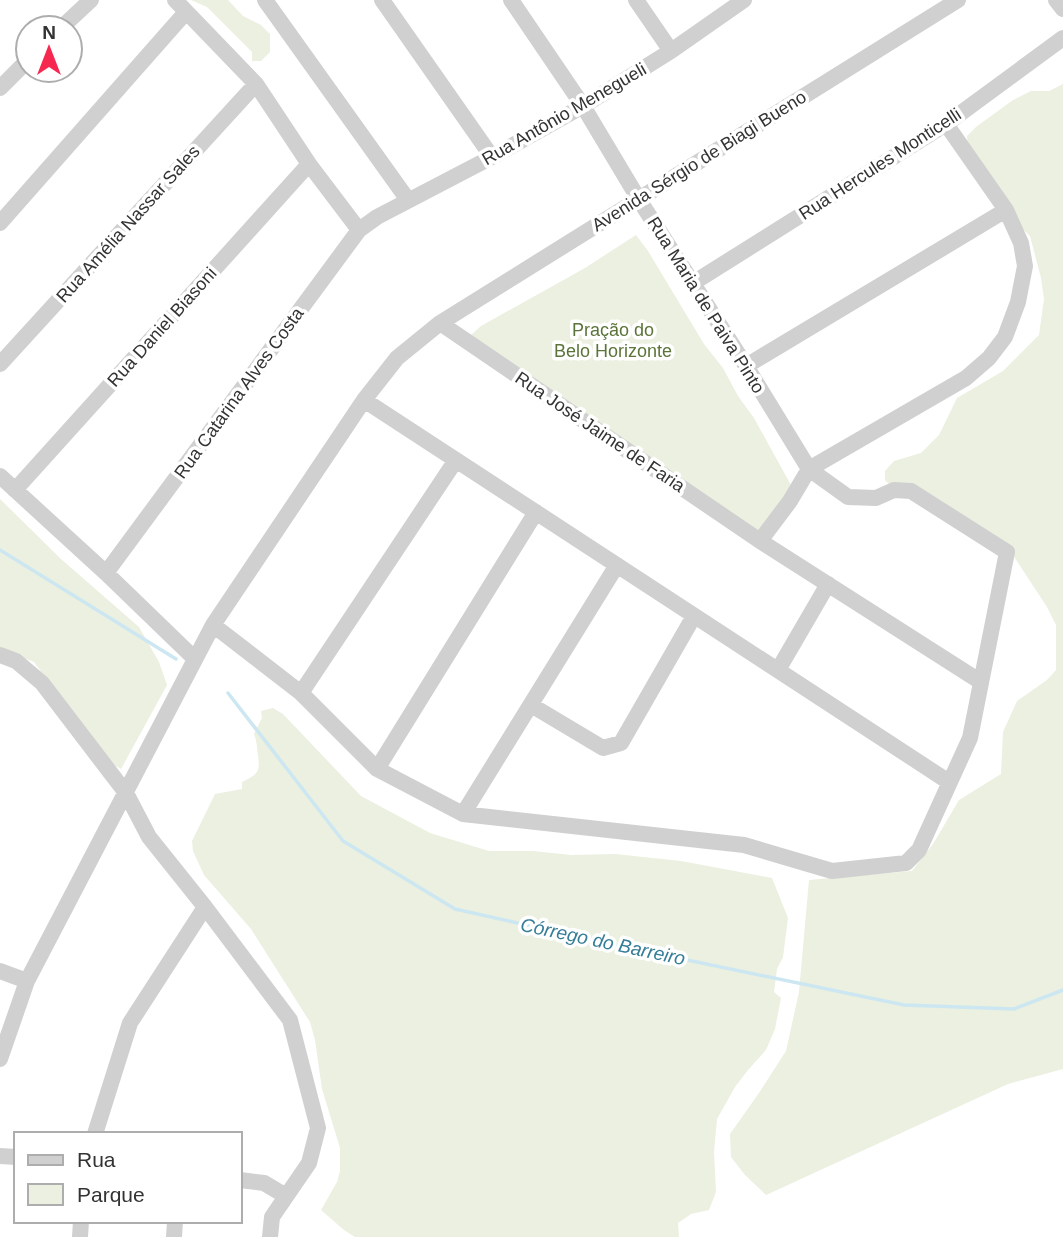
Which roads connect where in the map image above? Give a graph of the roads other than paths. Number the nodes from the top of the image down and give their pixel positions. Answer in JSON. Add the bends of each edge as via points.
{"nodes":[{"id":1,"x":265,"y":0,"type":"edge"},
{"id":2,"x":382,"y":0,"type":"edge"},
{"id":3,"x":511,"y":0,"type":"edge"},
{"id":4,"x":636,"y":0,"type":"edge"},
{"id":5,"x":744,"y":0,"type":"edge"},
{"id":6,"x":958,"y":0,"type":"edge"},
{"id":7,"x":1056,"y":0,"type":"edge"},
{"id":8,"x":181,"y":6,"type":"edge"},
{"id":9,"x":1063,"y":9,"type":"edge"},
{"id":10,"x":1063,"y":38,"type":"edge"},
{"id":11,"x":671,"y":51,"type":"junction"},
{"id":12,"x":14,"y":74,"type":"edge"},
{"id":13,"x":256,"y":84,"type":"junction"},
{"id":14,"x":0,"y":88,"type":"edge"},
{"id":15,"x":583,"y":106,"type":"junction"},
{"id":16,"x":946,"y":124,"type":"junction"},
{"id":17,"x":492,"y":157,"type":"junction"},
{"id":18,"x":309,"y":164,"type":"junction"},
{"id":19,"x":638,"y":198,"type":"junction"},
{"id":20,"x":408,"y":200,"type":"junction"},
{"id":21,"x":1006,"y":210,"type":"junction"},
{"id":22,"x":377,"y":217,"type":"joint"},
{"id":23,"x":0,"y":223,"type":"edge"},
{"id":24,"x":359,"y":230,"type":"junction"},
{"id":25,"x":693,"y":283,"type":"junction"},
{"id":26,"x":440,"y":323,"type":"junction"},
{"id":27,"x":0,"y":364,"type":"edge"},
{"id":28,"x":746,"y":366,"type":"junction"},
{"id":29,"x":364,"y":400,"type":"junction"},
{"id":30,"x":456,"y":460,"type":"junction"},
{"id":31,"x":809,"y":469,"type":"junction"},
{"id":32,"x":0,"y":476,"type":"edge"},
{"id":33,"x":15,"y":490,"type":"junction"},
{"id":34,"x":536,"y":512,"type":"junction"},
{"id":35,"x":760,"y":541,"type":"junction"},
{"id":36,"x":617,"y":565,"type":"junction"},
{"id":37,"x":106,"y":573,"type":"junction"},
{"id":38,"x":828,"y":584,"type":"junction"},
{"id":39,"x":694,"y":615,"type":"junction"},
{"id":40,"x":213,"y":625,"type":"junction"},
{"id":41,"x":0,"y":655,"type":"edge"},
{"id":42,"x":195,"y":659,"type":"junction"},
{"id":43,"x":778,"y":670,"type":"junction"},
{"id":44,"x":981,"y":682,"type":"junction"},
{"id":45,"x":301,"y":694,"type":"junction"},
{"id":46,"x":531,"y":705,"type":"junction"},
{"id":47,"x":377,"y":769,"type":"junction"},
{"id":48,"x":949,"y":782,"type":"junction"},
{"id":49,"x":126,"y":793,"type":"junction"},
{"id":50,"x":463,"y":814,"type":"junction"},
{"id":51,"x":205,"y":907,"type":"junction"},
{"id":52,"x":0,"y":971,"type":"edge"},
{"id":53,"x":27,"y":981,"type":"junction"},
{"id":54,"x":0,"y":1059,"type":"edge"},
{"id":55,"x":96,"y":1132,"type":"edge"},
{"id":56,"x":242,"y":1180,"type":"edge"},
{"id":57,"x":286,"y":1196,"type":"junction"},
{"id":58,"x":270,"y":1237,"type":"edge"}],
"edges":[{"from":1,"to":20,"type":"street"},
{"from":2,"to":17,"type":"street"},
{"from":3,"to":15,"type":"street","name":"Rua Maria de Paiva Pinto"},
{"from":4,"to":11,"type":"street"},
{"from":5,"to":11,"type":"street","name":"Rua Antônio Menegueli"},
{"from":6,"to":19,"type":"street","name":"Avenida Sérgio de Biagi Bueno"},
{"from":7,"to":9,"type":"street"},
{"from":8,"to":13,"type":"street"},
{"from":8,"to":23,"type":"street"},
{"from":10,"to":16,"type":"street","name":"Rua Hercules Monticelli"},
{"from":11,"to":15,"type":"street","name":"Rua Antônio Menegueli"},
{"from":12,"to":14,"type":"street"},
{"from":13,"to":18,"type":"street"},
{"from":13,"to":27,"type":"street","name":"Rua Amélia Nassar Sales"},
{"from":15,"to":17,"type":"street","name":"Rua Antônio Menegueli"},
{"from":15,"to":19,"type":"street","name":"Rua Maria de Paiva Pinto"},
{"from":16,"to":21,"type":"street"},
{"from":16,"to":25,"type":"street","name":"Rua Hercules Monticelli"},
{"from":17,"to":20,"type":"street","name":"Rua Antônio Menegueli"},
{"from":18,"to":24,"type":"street"},
{"from":18,"to":33,"type":"street","name":"Rua Daniel Biasoni"},
{"from":19,"to":25,"type":"street","name":"Rua Maria de Paiva Pinto"},
{"from":19,"to":26,"type":"street","name":"Avenida Sérgio de Biagi Bueno"},
{"from":20,"to":22,"type":"street","name":"Rua Antônio Menegueli"},
{"from":21,"to":28,"type":"street"},
{"from":21,"to":31,"type":"street","via":[[1021,243],[1025,266],[1005,337],[966,378]]},
{"from":22,"to":24,"type":"street","name":"Rua Catarina Alves Costa"},
{"from":24,"to":37,"type":"street","name":"Rua Catarina Alves Costa"},
{"from":25,"to":28,"type":"street","name":"Rua Maria de Paiva Pinto"},
{"from":26,"to":29,"type":"street","name":"Avenida Sérgio de Biagi Bueno","via":[[397,358]]},
{"from":26,"to":35,"type":"street","name":"Rua José Jaime de Faria"},
{"from":28,"to":31,"type":"street","name":"Rua Maria de Paiva Pinto"},
{"from":29,"to":30,"type":"street"},
{"from":29,"to":40,"type":"street","name":"Avenida Sérgio de Biagi Bueno"},
{"from":30,"to":34,"type":"street"},
{"from":30,"to":45,"type":"street"},
{"from":31,"to":35,"type":"street"},
{"from":31,"to":44,"type":"street","via":[[848,498],[911,491],[1007,552]]},
{"from":32,"to":33,"type":"street"},
{"from":33,"to":37,"type":"street"},
{"from":34,"to":36,"type":"street"},
{"from":34,"to":47,"type":"street"},
{"from":35,"to":38,"type":"street","name":"Rua José Jaime de Faria"},
{"from":36,"to":39,"type":"street"},
{"from":36,"to":46,"type":"street"},
{"from":37,"to":42,"type":"street"},
{"from":38,"to":43,"type":"street"},
{"from":38,"to":44,"type":"street","name":"Rua José Jaime de Faria"},
{"from":39,"to":43,"type":"street"},
{"from":39,"to":46,"type":"street","via":[[621,743],[603,748]]},
{"from":40,"to":42,"type":"street","name":"Avenida Sérgio de Biagi Bueno"},
{"from":40,"to":45,"type":"street"},
{"from":41,"to":49,"type":"street","via":[[16,661],[42,683]]},
{"from":42,"to":49,"type":"street","name":"Avenida Sérgio de Biagi Bueno"},
{"from":43,"to":48,"type":"street"},
{"from":44,"to":48,"type":"street","via":[[970,738]]},
{"from":45,"to":47,"type":"street"},
{"from":46,"to":50,"type":"street"},
{"from":47,"to":50,"type":"street"},
{"from":48,"to":50,"type":"street","via":[[919,850],[906,863],[832,872],[744,845]]},
{"from":49,"to":51,"type":"street","via":[[149,837]]},
{"from":49,"to":53,"type":"street","name":"Avenida Sérgio de Biagi Bueno"},
{"from":51,"to":55,"type":"street","via":[[130,1023]]},
{"from":51,"to":57,"type":"street","via":[[290,1020],[318,1128],[309,1163]]},
{"from":52,"to":53,"type":"street"},
{"from":53,"to":54,"type":"street","name":"Avenida Sérgio de Biagi Bueno"},
{"from":56,"to":57,"type":"street","via":[[264,1183]]},
{"from":57,"to":58,"type":"street","via":[[272,1217]]}]}
